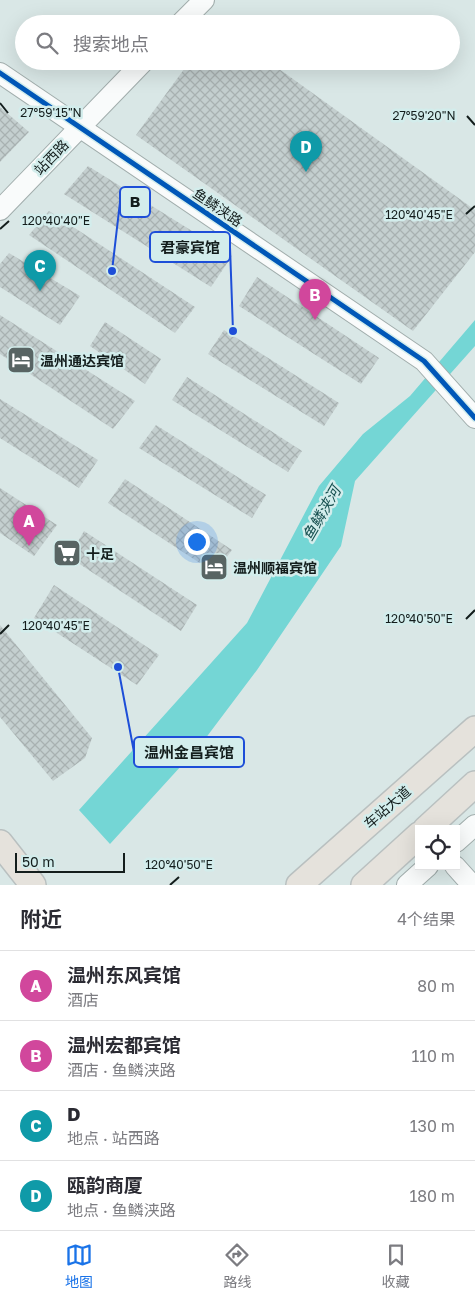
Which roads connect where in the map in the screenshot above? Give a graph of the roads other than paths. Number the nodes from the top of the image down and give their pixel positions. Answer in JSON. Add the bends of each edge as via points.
{"nodes":[{"id":1,"x":204,"y":0,"type":"edge"},
{"id":2,"x":189,"y":15,"type":"edge"},
{"id":3,"x":135,"y":70,"type":"edge"},
{"id":4,"x":0,"y":72,"type":"edge"},
{"id":5,"x":80,"y":126,"type":"junction"},
{"id":6,"x":0,"y":210,"type":"edge"},
{"id":7,"x":475,"y":418,"type":"edge"},
{"id":8,"x":475,"y":729,"type":"edge"},
{"id":9,"x":475,"y":784,"type":"edge"},
{"id":10,"x":430,"y":825,"type":"edge"},
{"id":11,"x":475,"y":825,"type":"edge"},
{"id":12,"x":460,"y":838,"type":"edge"},
{"id":13,"x":415,"y":839,"type":"edge"},
{"id":14,"x":0,"y":843,"type":"edge"},
{"id":15,"x":424,"y":870,"type":"edge"},
{"id":16,"x":459,"y":870,"type":"edge"},
{"id":17,"x":33,"y":885,"type":"edge"},
{"id":18,"x":299,"y":885,"type":"edge"},
{"id":19,"x":364,"y":885,"type":"edge"},
{"id":20,"x":407,"y":885,"type":"edge"},
{"id":21,"x":472,"y":885,"type":"edge"}],
"edges":[{"from":1,"to":2,"type":"street"},
{"from":3,"to":5,"type":"street","name":"站西路"},
{"from":4,"to":5,"type":"street","name":"鱼鳞浃路"},
{"from":5,"to":6,"type":"street","name":"站西路"},
{"from":5,"to":7,"type":"street","name":"鱼鳞浃路","via":[[424,361]]},
{"from":8,"to":18,"type":"main road","name":"车站大道"},
{"from":9,"to":10,"type":"main road"},
{"from":11,"to":12,"type":"street"},
{"from":13,"to":19,"type":"main road"},
{"from":14,"to":17,"type":"main road"},
{"from":15,"to":20,"type":"street"},
{"from":16,"to":21,"type":"street"}]}
